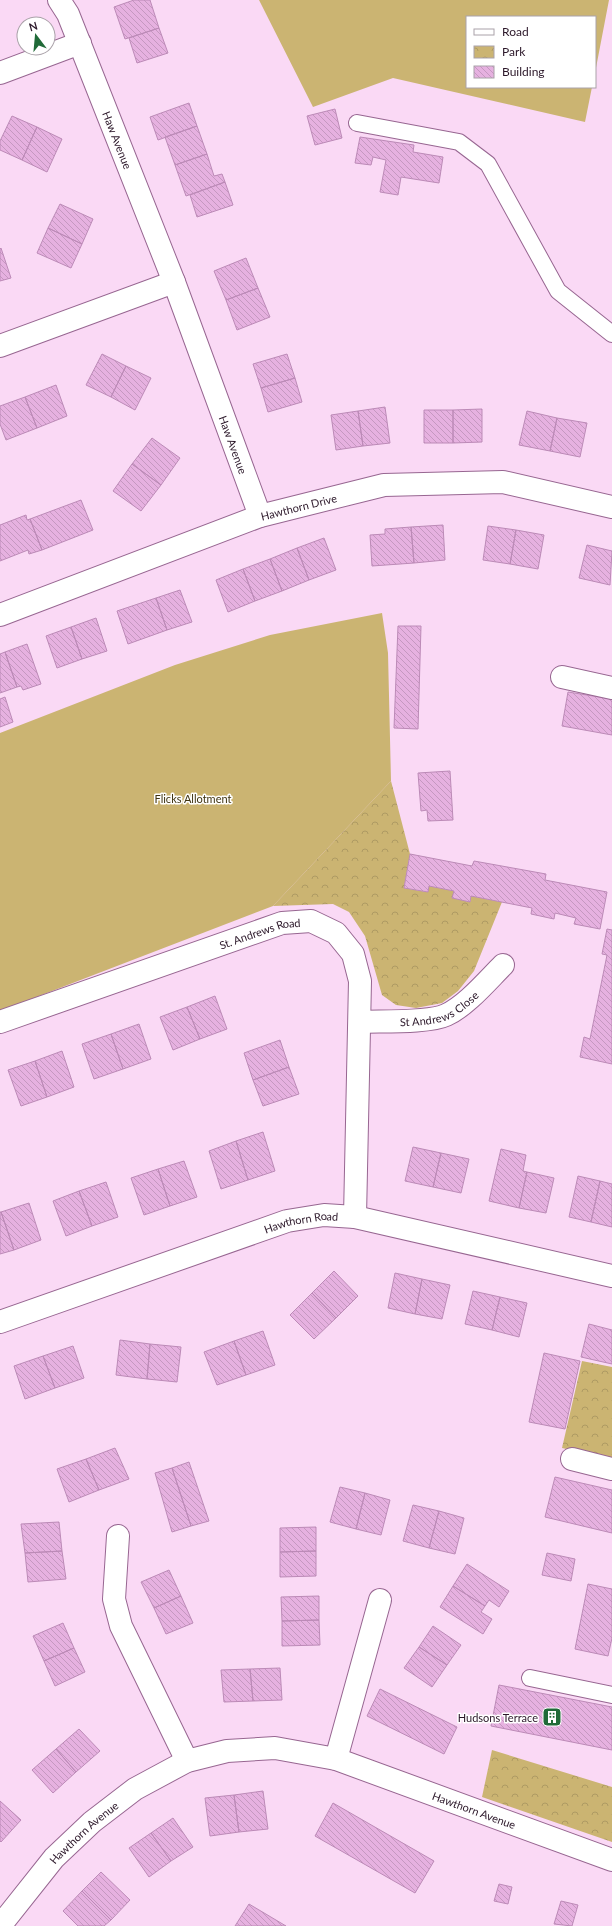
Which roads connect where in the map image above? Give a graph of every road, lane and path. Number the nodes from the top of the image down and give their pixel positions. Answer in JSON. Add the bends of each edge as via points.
{"nodes":[{"id":1,"x":59,"y":0,"type":"edge"},
{"id":2,"x":80,"y":43,"type":"junction"},
{"id":3,"x":0,"y":73,"type":"edge"},
{"id":4,"x":357,"y":123,"type":"dead end"},
{"id":5,"x":174,"y":282,"type":"junction"},
{"id":6,"x":612,"y":334,"type":"edge"},
{"id":7,"x":0,"y":346,"type":"edge"},
{"id":8,"x":612,"y":507,"type":"edge"},
{"id":9,"x":260,"y":516,"type":"junction"},
{"id":10,"x":0,"y":616,"type":"edge"},
{"id":11,"x":562,"y":677,"type":"dead end"},
{"id":12,"x":612,"y":688,"type":"edge"},
{"id":13,"x":503,"y":965,"type":"dead end"},
{"id":14,"x":0,"y":1022,"type":"edge"},
{"id":15,"x":360,"y":1022,"type":"junction"},
{"id":16,"x":355,"y":1217,"type":"junction"},
{"id":17,"x":612,"y":1276,"type":"edge"},
{"id":18,"x":0,"y":1322,"type":"edge"},
{"id":19,"x":572,"y":1459,"type":"dead end"},
{"id":20,"x":612,"y":1468,"type":"edge"},
{"id":21,"x":118,"y":1536,"type":"dead end"},
{"id":22,"x":380,"y":1600,"type":"dead end"},
{"id":23,"x":530,"y":1678,"type":"dead end"},
{"id":24,"x":612,"y":1695,"type":"edge"},
{"id":25,"x":336,"y":1759,"type":"junction"},
{"id":26,"x":187,"y":1762,"type":"junction"},
{"id":27,"x":612,"y":1860,"type":"edge"},
{"id":28,"x":0,"y":1926,"type":"edge"}],
"edges":[{"from":1,"to":2,"type":"street","name":"Haw Avenue"},
{"from":2,"to":3,"type":"street"},
{"from":2,"to":5,"type":"street","name":"Haw Avenue"},
{"from":4,"to":6,"type":"lane","via":[[459,142],[488,164],[558,291]]},
{"from":5,"to":7,"type":"street"},
{"from":5,"to":9,"type":"street","name":"Haw Avenue"},
{"from":8,"to":9,"type":"street","name":"Hawthorn Drive","via":[[495,482],[384,485]]},
{"from":9,"to":10,"type":"street","name":"Hawthorn Drive"},
{"from":11,"to":12,"type":"street"},
{"from":13,"to":15,"type":"street","name":"St Andrews Close","via":[[457,1009],[445,1016],[433,1019]]},
{"from":14,"to":15,"type":"street","name":"St. Andrews Road","via":[[282,923],[311,921],[336,933],[353,954],[360,981]]},
{"from":15,"to":16,"type":"street","name":"St. Andrews Road"},
{"from":16,"to":17,"type":"street","name":"Hawthorn Road"},
{"from":16,"to":18,"type":"street","name":"Hawthorn Road","via":[[324,1215],[287,1221]]},
{"from":19,"to":20,"type":"street"},
{"from":21,"to":26,"type":"street","via":[[114,1599],[121,1626]]},
{"from":22,"to":25,"type":"street"},
{"from":23,"to":24,"type":"lane"},
{"from":25,"to":26,"type":"street","name":"Hawthorn Avenue","via":[[275,1748],[227,1751]]},
{"from":25,"to":27,"type":"street","name":"Hawthorn Avenue"},
{"from":26,"to":28,"type":"street","name":"Hawthorn Avenue","via":[[135,1789],[92,1822],[54,1858]]}]}
